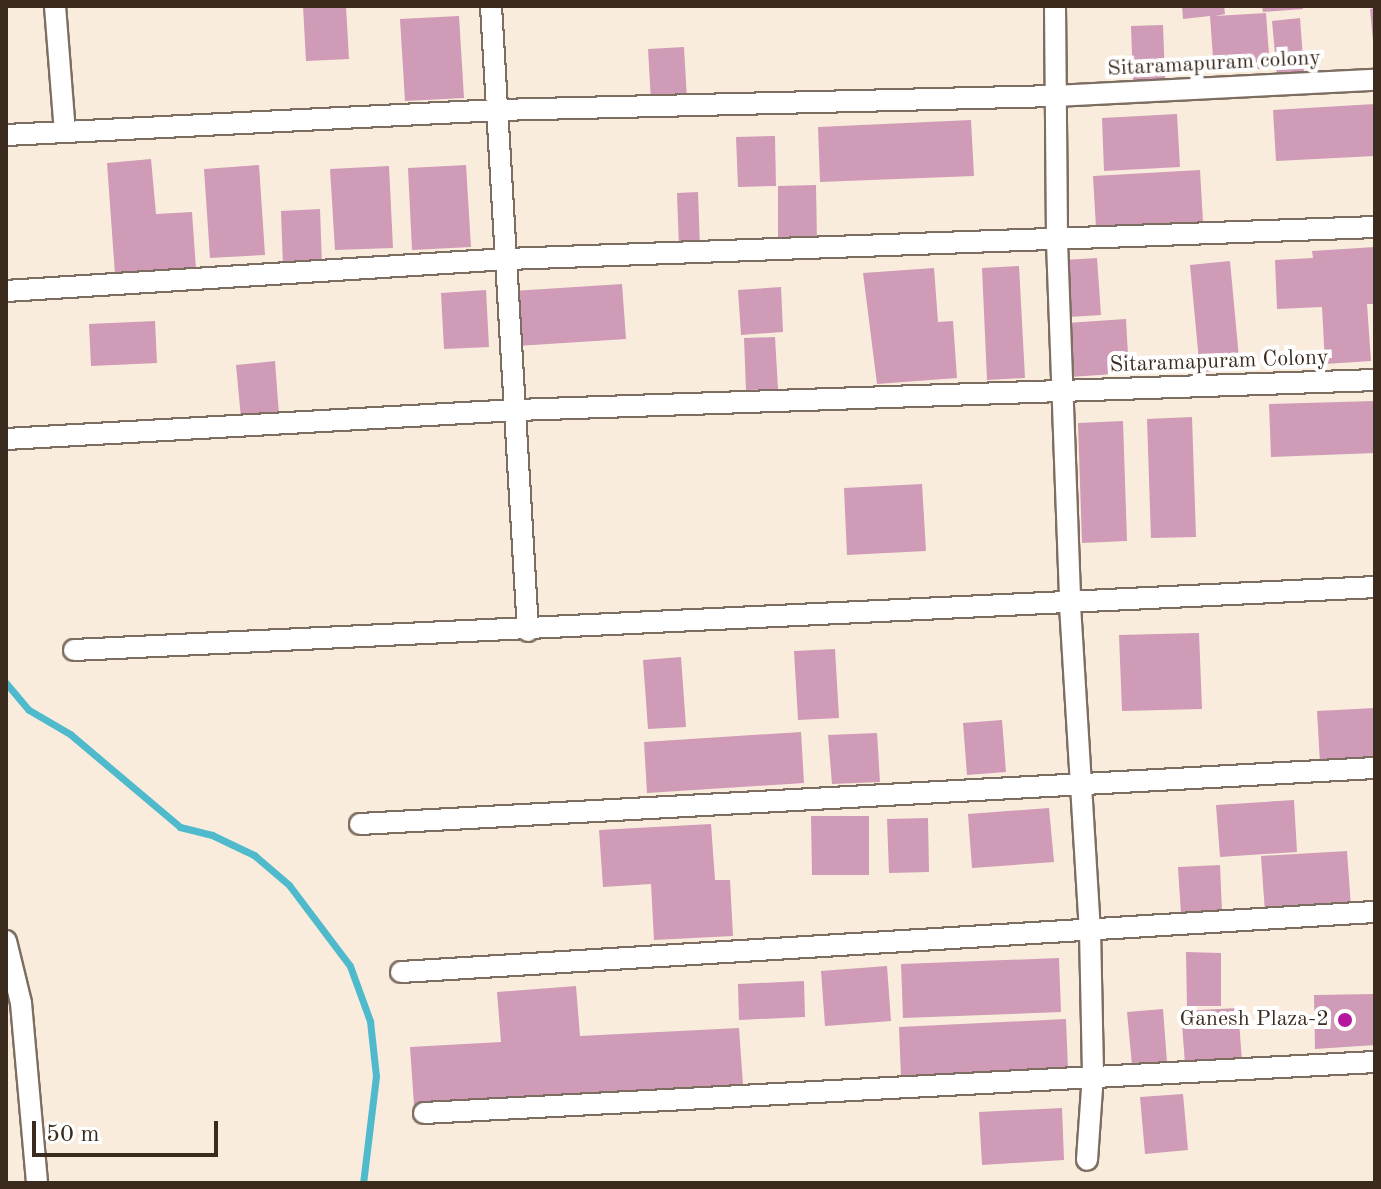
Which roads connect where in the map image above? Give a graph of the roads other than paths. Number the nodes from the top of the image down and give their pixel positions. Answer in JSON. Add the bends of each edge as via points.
{"nodes":[{"id":1,"x":55,"y":6,"type":"edge"},
{"id":2,"x":491,"y":6,"type":"edge"},
{"id":3,"x":1055,"y":6,"type":"edge"},
{"id":4,"x":1375,"y":80,"type":"edge"},
{"id":5,"x":1055,"y":96,"type":"junction"},
{"id":6,"x":498,"y":110,"type":"junction"},
{"id":7,"x":65,"y":132,"type":"junction"},
{"id":8,"x":6,"y":135,"type":"edge"},
{"id":9,"x":1375,"y":227,"type":"edge"},
{"id":10,"x":1057,"y":242,"type":"junction"},
{"id":11,"x":507,"y":259,"type":"junction"},
{"id":12,"x":6,"y":291,"type":"edge"},
{"id":13,"x":1375,"y":380,"type":"edge"},
{"id":14,"x":1064,"y":391,"type":"junction"},
{"id":15,"x":517,"y":410,"type":"junction"},
{"id":16,"x":6,"y":439,"type":"edge"},
{"id":17,"x":1375,"y":587,"type":"edge"},
{"id":18,"x":1070,"y":605,"type":"junction"},
{"id":19,"x":528,"y":631,"type":"junction"},
{"id":20,"x":74,"y":650,"type":"dead end"},
{"id":21,"x":1375,"y":768,"type":"edge"},
{"id":22,"x":1085,"y":784,"type":"junction"},
{"id":23,"x":360,"y":824,"type":"dead end"},
{"id":24,"x":1375,"y":912,"type":"edge"},
{"id":25,"x":1090,"y":930,"type":"junction"},
{"id":26,"x":6,"y":941,"type":"edge"},
{"id":27,"x":401,"y":972,"type":"dead end"},
{"id":28,"x":1375,"y":1062,"type":"edge"},
{"id":29,"x":1093,"y":1074,"type":"junction"},
{"id":30,"x":424,"y":1113,"type":"dead end"},
{"id":31,"x":1087,"y":1160,"type":"dead end"},
{"id":32,"x":37,"y":1183,"type":"edge"}],
"edges":[{"from":1,"to":7,"type":"street"},
{"from":2,"to":6,"type":"street"},
{"from":3,"to":5,"type":"street"},
{"from":4,"to":5,"type":"street","name":"Sitaramapuram colony"},
{"from":5,"to":6,"type":"street","name":"Sitaramapuram colony"},
{"from":5,"to":10,"type":"street"},
{"from":6,"to":7,"type":"street","name":"Sitaramapuram colony"},
{"from":6,"to":11,"type":"street"},
{"from":7,"to":8,"type":"street","name":"Sitaramapuram colony"},
{"from":9,"to":10,"type":"street"},
{"from":10,"to":11,"type":"street"},
{"from":10,"to":14,"type":"street"},
{"from":11,"to":12,"type":"street"},
{"from":11,"to":15,"type":"street"},
{"from":13,"to":14,"type":"street","name":"Sitaramapuram Colony"},
{"from":14,"to":15,"type":"street","name":"Sitaramapuram Colony"},
{"from":14,"to":18,"type":"street"},
{"from":15,"to":16,"type":"street","name":"Sitaramapuram Colony"},
{"from":15,"to":19,"type":"street"},
{"from":17,"to":18,"type":"street"},
{"from":18,"to":19,"type":"street"},
{"from":18,"to":22,"type":"street"},
{"from":19,"to":20,"type":"street"},
{"from":21,"to":22,"type":"street"},
{"from":22,"to":23,"type":"street"},
{"from":22,"to":25,"type":"street"},
{"from":24,"to":25,"type":"street"},
{"from":25,"to":27,"type":"street"},
{"from":25,"to":29,"type":"street"},
{"from":26,"to":32,"type":"street","via":[[21,1003]]},
{"from":28,"to":29,"type":"street"},
{"from":29,"to":30,"type":"street"},
{"from":29,"to":31,"type":"street"}]}
